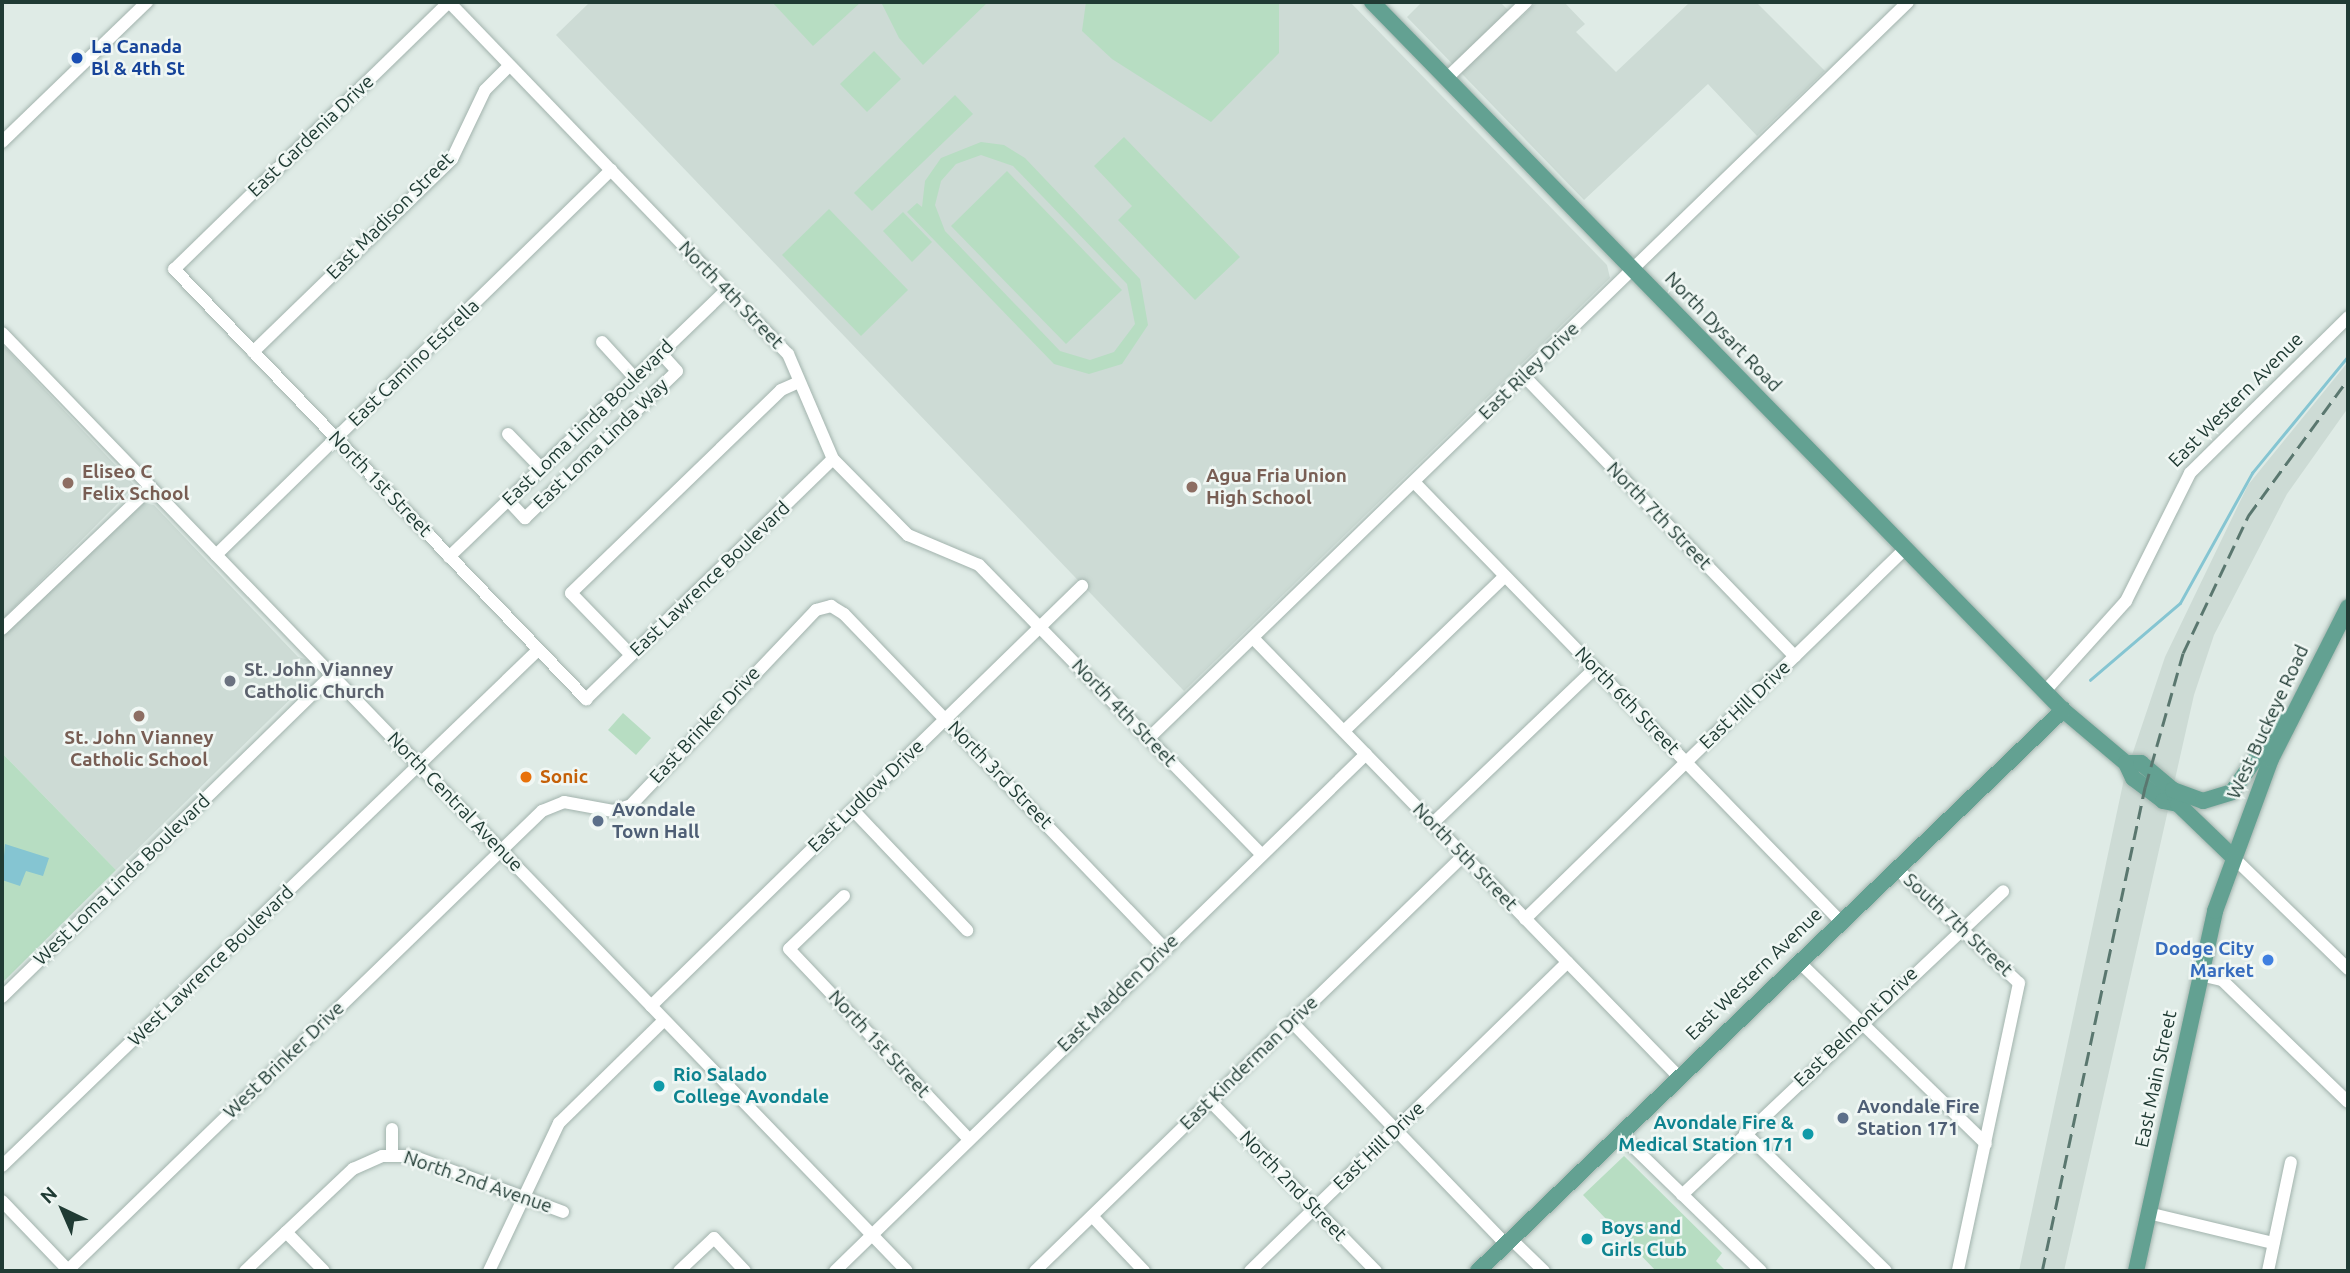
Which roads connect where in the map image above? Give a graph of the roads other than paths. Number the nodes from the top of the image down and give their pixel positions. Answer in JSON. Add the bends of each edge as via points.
{"nodes":[{"id":1,"x":147,"y":2,"type":"edge"},
{"id":2,"x":449,"y":2,"type":"edge"},
{"id":3,"x":1372,"y":2,"type":"edge"},
{"id":4,"x":1526,"y":2,"type":"edge"},
{"id":5,"x":1908,"y":2,"type":"edge"},
{"id":6,"x":509,"y":66,"type":"junction"},
{"id":7,"x":1447,"y":78,"type":"junction"},
{"id":8,"x":2,"y":142,"type":"edge"},
{"id":9,"x":611,"y":170,"type":"junction"},
{"id":10,"x":174,"y":269,"type":"joint"},
{"id":11,"x":1633,"y":270,"type":"junction"},
{"id":12,"x":726,"y":290,"type":"junction"},
{"id":13,"x":2348,"y":317,"type":"edge"},
{"id":14,"x":2,"y":333,"type":"edge"},
{"id":15,"x":603,"y":342,"type":"dead end"},
{"id":16,"x":253,"y":352,"type":"junction"},
{"id":17,"x":661,"y":353,"type":"junction"},
{"id":18,"x":1524,"y":376,"type":"junction"},
{"id":19,"x":634,"y":377,"type":"junction"},
{"id":20,"x":799,"y":382,"type":"junction"},
{"id":21,"x":508,"y":434,"type":"dead end"},
{"id":22,"x":336,"y":439,"type":"junction"},
{"id":23,"x":833,"y":459,"type":"junction"},
{"id":24,"x":541,"y":468,"type":"junction"},
{"id":25,"x":1414,"y":482,"type":"junction"},
{"id":26,"x":150,"y":488,"type":"junction"},
{"id":27,"x":508,"y":500,"type":"junction"},
{"id":28,"x":1905,"y":550,"type":"junction"},
{"id":29,"x":216,"y":555,"type":"junction"},
{"id":30,"x":449,"y":557,"type":"junction"},
{"id":31,"x":1505,"y":576,"type":"junction"},
{"id":32,"x":1082,"y":586,"type":"dead end"},
{"id":33,"x":831,"y":606,"type":"joint"},
{"id":34,"x":2348,"y":607,"type":"edge"},
{"id":35,"x":1041,"y":626,"type":"junction"},
{"id":36,"x":2,"y":629,"type":"edge"},
{"id":37,"x":1253,"y":638,"type":"junction"},
{"id":38,"x":538,"y":650,"type":"junction"},
{"id":39,"x":631,"y":655,"type":"junction"},
{"id":40,"x":1795,"y":657,"type":"junction"},
{"id":41,"x":1595,"y":668,"type":"junction"},
{"id":42,"x":332,"y":675,"type":"junction"},
{"id":43,"x":2045,"y":691,"type":"junction"},
{"id":44,"x":586,"y":699,"type":"joint"},
{"id":45,"x":2294,"y":708,"type":"junction"},
{"id":46,"x":2063,"y":710,"type":"junction"},
{"id":47,"x":946,"y":718,"type":"junction"},
{"id":48,"x":1344,"y":731,"type":"junction"},
{"id":49,"x":1149,"y":738,"type":"junction"},
{"id":50,"x":1366,"y":754,"type":"junction"},
{"id":51,"x":1686,"y":762,"type":"junction"},
{"id":52,"x":420,"y":766,"type":"junction"},
{"id":53,"x":2175,"y":797,"type":"junction"},
{"id":54,"x":853,"y":810,"type":"junction"},
{"id":55,"x":1433,"y":823,"type":"junction"},
{"id":56,"x":501,"y":850,"type":"junction"},
{"id":57,"x":1261,"y":854,"type":"junction"},
{"id":58,"x":1464,"y":855,"type":"junction"},
{"id":59,"x":2233,"y":857,"type":"junction"},
{"id":60,"x":1896,"y":868,"type":"junction"},
{"id":61,"x":2003,"y":891,"type":"dead end"},
{"id":62,"x":844,"y":896,"type":"dead end"},
{"id":63,"x":1525,"y":919,"type":"junction"},
{"id":64,"x":1840,"y":920,"type":"junction"},
{"id":65,"x":1961,"y":927,"type":"junction"},
{"id":66,"x":967,"y":930,"type":"dead end"},
{"id":67,"x":1164,"y":948,"type":"junction"},
{"id":68,"x":1798,"y":961,"type":"junction"},
{"id":69,"x":1568,"y":962,"type":"junction"},
{"id":70,"x":2348,"y":969,"type":"edge"},
{"id":71,"x":2200,"y":975,"type":"junction"},
{"id":72,"x":2,"y":997,"type":"edge"},
{"id":73,"x":651,"y":1006,"type":"junction"},
{"id":74,"x":664,"y":1020,"type":"junction"},
{"id":75,"x":1292,"y":1022,"type":"junction"},
{"id":76,"x":1861,"y":1022,"type":"junction"},
{"id":77,"x":1678,"y":1076,"type":"junction"},
{"id":78,"x":1210,"y":1101,"type":"junction"},
{"id":79,"x":2348,"y":1102,"type":"edge"},
{"id":80,"x":392,"y":1129,"type":"dead end"},
{"id":81,"x":1396,"y":1129,"type":"junction"},
{"id":82,"x":1619,"y":1133,"type":"junction"},
{"id":83,"x":1745,"y":1133,"type":"junction"},
{"id":84,"x":968,"y":1139,"type":"junction"},
{"id":85,"x":1986,"y":1144,"type":"junction"},
{"id":86,"x":392,"y":1154,"type":"junction"},
{"id":87,"x":2291,"y":1161,"type":"dead end"},
{"id":88,"x":2,"y":1166,"type":"edge"},
{"id":89,"x":1682,"y":1195,"type":"junction"},
{"id":90,"x":523,"y":1196,"type":"junction"},
{"id":91,"x":2,"y":1200,"type":"edge"},
{"id":92,"x":1315,"y":1208,"type":"junction"},
{"id":93,"x":563,"y":1212,"type":"dead end"},
{"id":94,"x":2148,"y":1213,"type":"junction"},
{"id":95,"x":1091,"y":1216,"type":"junction"},
{"id":96,"x":286,"y":1232,"type":"junction"},
{"id":97,"x":869,"y":1232,"type":"junction"},
{"id":98,"x":1509,"y":1241,"type":"junction"},
{"id":99,"x":2273,"y":1243,"type":"junction"},
{"id":100,"x":69,"y":1271,"type":"edge"},
{"id":101,"x":245,"y":1271,"type":"edge"},
{"id":102,"x":324,"y":1271,"type":"edge"},
{"id":103,"x":489,"y":1271,"type":"edge"},
{"id":104,"x":679,"y":1271,"type":"edge"},
{"id":105,"x":745,"y":1271,"type":"edge"},
{"id":106,"x":835,"y":1271,"type":"edge"},
{"id":107,"x":907,"y":1271,"type":"edge"},
{"id":108,"x":1035,"y":1271,"type":"edge"},
{"id":109,"x":1144,"y":1271,"type":"edge"},
{"id":110,"x":1250,"y":1271,"type":"edge"},
{"id":111,"x":1376,"y":1271,"type":"edge"},
{"id":112,"x":1478,"y":1271,"type":"edge"},
{"id":113,"x":1544,"y":1271,"type":"edge"},
{"id":114,"x":1761,"y":1271,"type":"edge"},
{"id":115,"x":1886,"y":1271,"type":"edge"},
{"id":116,"x":1958,"y":1271,"type":"edge"},
{"id":117,"x":2136,"y":1271,"type":"edge"},
{"id":118,"x":2268,"y":1271,"type":"edge"}],
"edges":[{"from":1,"to":8,"type":"street"},
{"from":2,"to":6,"type":"street","name":"North 4th Street"},
{"from":2,"to":10,"type":"street","name":"East Gardenia Drive"},
{"from":3,"to":7,"type":"main road","name":"North Dysart Road"},
{"from":4,"to":7,"type":"street"},
{"from":5,"to":11,"type":"street","name":"East Riley Drive"},
{"from":6,"to":9,"type":"street","name":"North 4th Street"},
{"from":6,"to":16,"type":"street","name":"East Madison Street","via":[[485,90],[452,159]]},
{"from":7,"to":11,"type":"main road","name":"North Dysart Road"},
{"from":9,"to":12,"type":"street","name":"North 4th Street"},
{"from":9,"to":22,"type":"street","name":"East Camino Estrella"},
{"from":10,"to":16,"type":"street","name":"North 1st Street"},
{"from":11,"to":18,"type":"street","name":"East Riley Drive"},
{"from":11,"to":28,"type":"main road","name":"North Dysart Road"},
{"from":12,"to":17,"type":"street","name":"East Loma Linda Boulevard"},
{"from":12,"to":20,"type":"street","name":"North 4th Street","via":[[788,355]]},
{"from":13,"to":43,"type":"street","name":"East Western Avenue","via":[[2190,473],[2126,601]]},
{"from":14,"to":26,"type":"street","name":"North Central Avenue"},
{"from":15,"to":19,"type":"street"},
{"from":16,"to":22,"type":"street","name":"North 1st Street"},
{"from":17,"to":19,"type":"street","name":"East Loma Linda Boulevard"},
{"from":17,"to":27,"type":"street","name":"East Loma Linda Way","via":[[677,371],[535,509],[525,518]]},
{"from":18,"to":25,"type":"street","name":"East Riley Drive"},
{"from":18,"to":40,"type":"street","name":"North 7th Street"},
{"from":19,"to":24,"type":"street","name":"East Loma Linda Boulevard"},
{"from":20,"to":23,"type":"street","name":"North 4th Street"},
{"from":20,"to":39,"type":"street","via":[[781,390],[571,593]]},
{"from":21,"to":24,"type":"street"},
{"from":22,"to":29,"type":"street","name":"East Camino Estrella"},
{"from":22,"to":30,"type":"street","name":"North 1st Street"},
{"from":23,"to":35,"type":"street","name":"North 4th Street","via":[[908,536],[979,565]]},
{"from":23,"to":39,"type":"street","name":"East Lawrence Boulevard"},
{"from":24,"to":27,"type":"street","name":"East Loma Linda Boulevard"},
{"from":25,"to":31,"type":"street","name":"North 6th Street"},
{"from":25,"to":37,"type":"street","name":"East Riley Drive"},
{"from":26,"to":29,"type":"street","name":"North Central Avenue"},
{"from":26,"to":36,"type":"street"},
{"from":27,"to":30,"type":"street","name":"East Loma Linda Boulevard"},
{"from":28,"to":40,"type":"street","name":"East Hill Drive"},
{"from":28,"to":43,"type":"main road","name":"North Dysart Road"},
{"from":29,"to":42,"type":"street","name":"North Central Avenue"},
{"from":30,"to":38,"type":"street","name":"North 1st Street"},
{"from":31,"to":41,"type":"street","name":"North 6th Street"},
{"from":31,"to":48,"type":"street"},
{"from":32,"to":35,"type":"street","name":"East Ludlow Drive"},
{"from":33,"to":47,"type":"street","name":"North 3rd Street"},
{"from":33,"to":56,"type":"street","name":"East Brinker Drive","via":[[817,610],[721,704],[631,804],[612,811],[554,803]]},
{"from":34,"to":45,"type":"main road","name":"West Buckeye Road"},
{"from":35,"to":47,"type":"street","name":"East Ludlow Drive"},
{"from":35,"to":49,"type":"street","name":"North 4th Street"},
{"from":37,"to":48,"type":"street","name":"North 5th Street"},
{"from":37,"to":49,"type":"street","name":"East Riley Drive"},
{"from":38,"to":44,"type":"street","name":"North 1st Street"},
{"from":38,"to":52,"type":"street"},
{"from":39,"to":44,"type":"street","name":"East Lawrence Boulevard"},
{"from":40,"to":51,"type":"street","name":"East Hill Drive"},
{"from":41,"to":51,"type":"street","name":"North 6th Street"},
{"from":41,"to":55,"type":"street"},
{"from":42,"to":52,"type":"street","name":"North Central Avenue"},
{"from":42,"to":72,"type":"street","name":"West Loma Linda Boulevard"},
{"from":43,"to":46,"type":"main road","name":"North Dysart Road"},
{"from":45,"to":53,"type":"main road","via":[[2232,792],[2203,800]]},
{"from":45,"to":59,"type":"main road","name":"West Buckeye Road"},
{"from":46,"to":53,"type":"main road","name":"North Dysart Road","via":[[2126,763],[2141,764]]},
{"from":46,"to":60,"type":"main road","name":"East Western Avenue"},
{"from":47,"to":54,"type":"street","name":"East Ludlow Drive"},
{"from":47,"to":67,"type":"street","name":"North 3rd Street"},
{"from":48,"to":50,"type":"street","name":"North 5th Street"},
{"from":49,"to":57,"type":"street","name":"North 4th Street"},
{"from":50,"to":55,"type":"street","name":"North 5th Street"},
{"from":50,"to":57,"type":"street","name":"East Madden Drive"},
{"from":51,"to":63,"type":"street","name":"East Hill Drive"},
{"from":51,"to":64,"type":"street","name":"North 6th Street"},
{"from":52,"to":56,"type":"street","name":"North Central Avenue"},
{"from":52,"to":88,"type":"street","name":"West Lawrence Boulevard"},
{"from":53,"to":59,"type":"main road","name":"North Dysart Road"},
{"from":54,"to":66,"type":"street"},
{"from":54,"to":73,"type":"street","name":"East Ludlow Drive"},
{"from":55,"to":58,"type":"street","name":"North 5th Street"},
{"from":56,"to":73,"type":"street","name":"North Central Avenue"},
{"from":56,"to":100,"type":"street","name":"West Brinker Drive"},
{"from":57,"to":67,"type":"street","name":"East Madden Drive"},
{"from":58,"to":63,"type":"street","name":"North 5th Street"},
{"from":58,"to":75,"type":"street","name":"East Kinderman Drive"},
{"from":59,"to":70,"type":"street"},
{"from":59,"to":71,"type":"main road","name":"East Main Street"},
{"from":60,"to":64,"type":"main road","name":"East Western Avenue"},
{"from":60,"to":65,"type":"street","name":"South 7th Street"},
{"from":61,"to":65,"type":"street","name":"East Belmont Drive"},
{"from":62,"to":84,"type":"street","name":"North 1st Street","via":[[789,949]]},
{"from":63,"to":69,"type":"street","name":"North 5th Street"},
{"from":64,"to":68,"type":"main road","name":"East Western Avenue"},
{"from":65,"to":76,"type":"street","name":"East Belmont Drive"},
{"from":65,"to":85,"type":"street","name":"South 7th Street","via":[[2019,983]]},
{"from":67,"to":84,"type":"street","name":"East Madden Drive"},
{"from":68,"to":76,"type":"street"},
{"from":68,"to":77,"type":"main road","name":"East Western Avenue"},
{"from":69,"to":77,"type":"street","name":"North 5th Street"},
{"from":69,"to":81,"type":"street","name":"East Hill Drive"},
{"from":71,"to":79,"type":"street","via":[[2222,980]]},
{"from":71,"to":94,"type":"main road","name":"East Main Street"},
{"from":73,"to":74,"type":"street","name":"North Central Avenue"},
{"from":74,"to":90,"type":"street","via":[[559,1123]]},
{"from":74,"to":97,"type":"street","name":"North Central Avenue"},
{"from":75,"to":78,"type":"street","name":"East Kinderman Drive"},
{"from":75,"to":81,"type":"street"},
{"from":76,"to":83,"type":"street","name":"East Belmont Drive"},
{"from":76,"to":85,"type":"street"},
{"from":77,"to":82,"type":"main road","name":"East Western Avenue"},
{"from":78,"to":92,"type":"street","name":"North 2nd Street"},
{"from":78,"to":95,"type":"street","name":"East Kinderman Drive"},
{"from":80,"to":86,"type":"street"},
{"from":81,"to":92,"type":"street","name":"East Hill Drive"},
{"from":81,"to":98,"type":"street"},
{"from":82,"to":89,"type":"street"},
{"from":82,"to":98,"type":"main road","name":"East Western Avenue"},
{"from":83,"to":89,"type":"street","name":"East Belmont Drive"},
{"from":83,"to":115,"type":"street"},
{"from":84,"to":97,"type":"street","name":"East Madden Drive"},
{"from":85,"to":116,"type":"street"},
{"from":86,"to":90,"type":"street","name":"North 2nd Avenue"},
{"from":86,"to":96,"type":"street","via":[[354,1169]]},
{"from":87,"to":99,"type":"street"},
{"from":89,"to":114,"type":"street"},
{"from":90,"to":93,"type":"street","name":"North 2nd Avenue"},
{"from":90,"to":103,"type":"street"},
{"from":91,"to":100,"type":"street"},
{"from":92,"to":110,"type":"street","name":"East Hill Drive"},
{"from":92,"to":111,"type":"street","name":"North 2nd Street"},
{"from":94,"to":99,"type":"street"},
{"from":94,"to":117,"type":"main road","name":"East Main Street"},
{"from":95,"to":108,"type":"street","name":"East Kinderman Drive"},
{"from":95,"to":109,"type":"street"},
{"from":96,"to":101,"type":"street"},
{"from":96,"to":102,"type":"street"},
{"from":97,"to":106,"type":"street","name":"East Madden Drive"},
{"from":97,"to":107,"type":"street","name":"North Central Avenue"},
{"from":98,"to":112,"type":"main road","name":"East Western Avenue"},
{"from":98,"to":113,"type":"street"},
{"from":99,"to":118,"type":"street"},
{"from":104,"to":105,"type":"street","via":[[714,1238]]}]}
